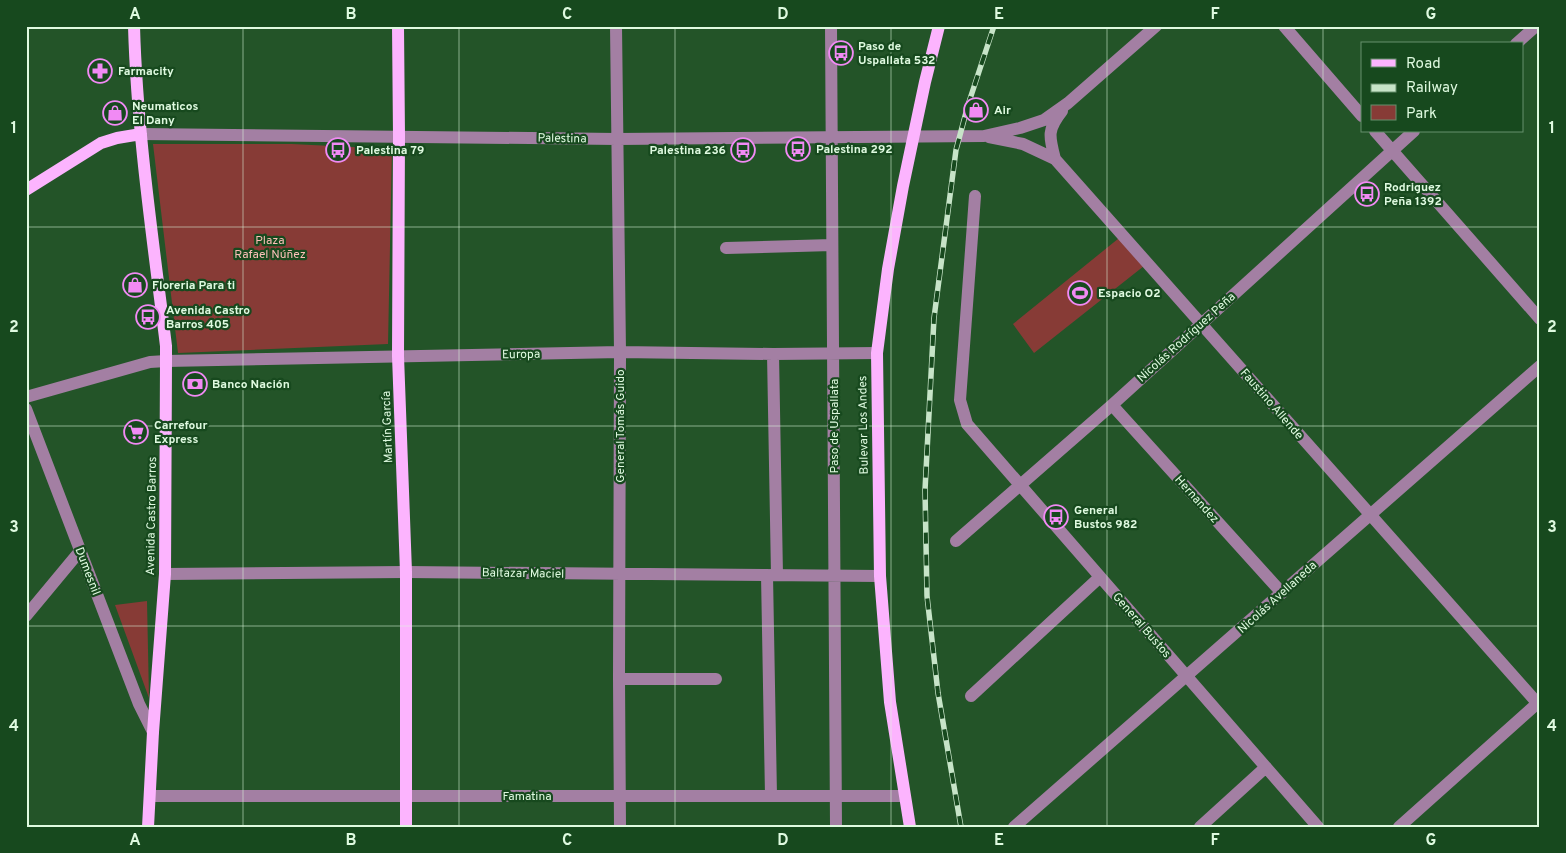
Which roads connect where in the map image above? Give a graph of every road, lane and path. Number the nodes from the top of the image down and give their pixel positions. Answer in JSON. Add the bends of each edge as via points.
{"nodes":[{"id":1,"x":134,"y":26,"type":"edge"},
{"id":2,"x":398,"y":26,"type":"edge"},
{"id":3,"x":616,"y":26,"type":"edge"},
{"id":4,"x":831,"y":26,"type":"edge"},
{"id":5,"x":938,"y":26,"type":"edge"},
{"id":6,"x":1156,"y":26,"type":"edge"},
{"id":7,"x":1284,"y":26,"type":"edge"},
{"id":8,"x":1536,"y":26,"type":"edge"},
{"id":9,"x":1518,"y":42,"type":"edge"},
{"id":10,"x":1068,"y":103,"type":"junction"},
{"id":11,"x":1361,"y":115,"type":"edge"},
{"id":12,"x":1377,"y":132,"type":"edge"},
{"id":13,"x":1413,"y":132,"type":"edge"},
{"id":14,"x":141,"y":134,"type":"junction"},
{"id":15,"x":399,"y":136,"type":"junction"},
{"id":16,"x":984,"y":136,"type":"junction"},
{"id":17,"x":833,"y":137,"type":"junction"},
{"id":18,"x":914,"y":137,"type":"junction"},
{"id":19,"x":617,"y":139,"type":"junction"},
{"id":20,"x":1392,"y":150,"type":"junction"},
{"id":21,"x":1055,"y":159,"type":"junction"},
{"id":22,"x":26,"y":190,"type":"edge"},
{"id":23,"x":975,"y":196,"type":"dead end"},
{"id":24,"x":832,"y":245,"type":"junction"},
{"id":25,"x":726,"y":248,"type":"dead end"},
{"id":26,"x":1540,"y":319,"type":"edge"},
{"id":27,"x":1201,"y":323,"type":"junction"},
{"id":28,"x":620,"y":352,"type":"junction"},
{"id":29,"x":834,"y":353,"type":"junction"},
{"id":30,"x":877,"y":353,"type":"junction"},
{"id":31,"x":773,"y":354,"type":"junction"},
{"id":32,"x":398,"y":356,"type":"junction"},
{"id":33,"x":166,"y":361,"type":"junction"},
{"id":34,"x":1540,"y":366,"type":"edge"},
{"id":35,"x":26,"y":398,"type":"edge"},
{"id":36,"x":1112,"y":405,"type":"junction"},
{"id":37,"x":27,"y":413,"type":"edge"},
{"id":38,"x":1019,"y":485,"type":"junction"},
{"id":39,"x":1369,"y":515,"type":"junction"},
{"id":40,"x":956,"y":541,"type":"dead end"},
{"id":41,"x":80,"y":552,"type":"junction"},
{"id":42,"x":406,"y":572,"type":"junction"},
{"id":43,"x":165,"y":574,"type":"junction"},
{"id":44,"x":619,"y":574,"type":"junction"},
{"id":45,"x":834,"y":574,"type":"junction"},
{"id":46,"x":772,"y":575,"type":"junction"},
{"id":47,"x":880,"y":576,"type":"junction"},
{"id":48,"x":1100,"y":576,"type":"junction"},
{"id":49,"x":1282,"y":593,"type":"junction"},
{"id":50,"x":26,"y":616,"type":"edge"},
{"id":51,"x":1186,"y":676,"type":"junction"},
{"id":52,"x":619,"y":679,"type":"junction"},
{"id":53,"x":716,"y":679,"type":"dead end"},
{"id":54,"x":971,"y":696,"type":"dead end"},
{"id":55,"x":1539,"y":703,"type":"edge"},
{"id":56,"x":153,"y":732,"type":"junction"},
{"id":57,"x":1266,"y":767,"type":"junction"},
{"id":58,"x":150,"y":796,"type":"junction"},
{"id":59,"x":406,"y":796,"type":"junction"},
{"id":60,"x":620,"y":796,"type":"junction"},
{"id":61,"x":771,"y":796,"type":"junction"},
{"id":62,"x":836,"y":796,"type":"junction"},
{"id":63,"x":904,"y":796,"type":"junction"},
{"id":64,"x":148,"y":827,"type":"edge"},
{"id":65,"x":406,"y":827,"type":"edge"},
{"id":66,"x":620,"y":827,"type":"edge"},
{"id":67,"x":836,"y":827,"type":"edge"},
{"id":68,"x":910,"y":827,"type":"edge"},
{"id":69,"x":1014,"y":827,"type":"edge"},
{"id":70,"x":1200,"y":827,"type":"edge"},
{"id":71,"x":1318,"y":827,"type":"edge"},
{"id":72,"x":1399,"y":827,"type":"edge"}],
"edges":[{"from":1,"to":14,"type":"main road","name":"Avenida Castro Barros"},
{"from":2,"to":15,"type":"main road","name":"Martín García"},
{"from":3,"to":19,"type":"street","name":"General Tomás Guido"},
{"from":4,"to":17,"type":"street","name":"Paso de Uspallata"},
{"from":5,"to":18,"type":"main road","name":"Bulevar Los Andes"},
{"from":6,"to":10,"type":"street"},
{"from":7,"to":11,"type":"street"},
{"from":8,"to":9,"type":"street"},
{"from":10,"to":16,"type":"street","via":[[1044,120]]},
{"from":10,"to":21,"type":"street","via":[[1050,130]]},
{"from":12,"to":20,"type":"street"},
{"from":13,"to":20,"type":"street","name":"Nicolás Rodríguez Peña"},
{"from":14,"to":15,"type":"street","name":"Palestina"},
{"from":14,"to":22,"type":"main road","via":[[101,143]]},
{"from":14,"to":33,"type":"main road","name":"Avenida Castro Barros"},
{"from":15,"to":19,"type":"street","name":"Palestina"},
{"from":15,"to":32,"type":"main road","name":"Martín García"},
{"from":16,"to":18,"type":"street","name":"Palestina"},
{"from":16,"to":21,"type":"street","name":"Faustino Allende","via":[[1023,144]]},
{"from":17,"to":18,"type":"street","name":"Palestina"},
{"from":17,"to":19,"type":"street","name":"Palestina"},
{"from":17,"to":24,"type":"street","name":"Paso de Uspallata"},
{"from":18,"to":30,"type":"main road","name":"Bulevar Los Andes","via":[[888,269]]},
{"from":19,"to":28,"type":"street","name":"General Tomás Guido"},
{"from":20,"to":26,"type":"street"},
{"from":20,"to":27,"type":"street","name":"Nicolás Rodríguez Peña"},
{"from":21,"to":27,"type":"street","name":"Faustino Allende"},
{"from":23,"to":38,"type":"street","name":"General Bustos","via":[[960,400],[966,424]]},
{"from":24,"to":25,"type":"street"},
{"from":24,"to":29,"type":"street","name":"Paso de Uspallata"},
{"from":27,"to":36,"type":"street","name":"Nicolás Rodríguez Peña"},
{"from":27,"to":39,"type":"street","name":"Faustino Allende"},
{"from":28,"to":31,"type":"street","name":"Europa"},
{"from":28,"to":32,"type":"street","name":"Europa"},
{"from":28,"to":44,"type":"street","name":"General Tomás Guido"},
{"from":29,"to":30,"type":"street","name":"Europa"},
{"from":29,"to":31,"type":"street","name":"Europa"},
{"from":29,"to":45,"type":"street","name":"Paso de Uspallata"},
{"from":30,"to":47,"type":"main road","name":"Bulevar Los Andes"},
{"from":31,"to":46,"type":"street"},
{"from":32,"to":33,"type":"street","name":"Europa"},
{"from":32,"to":42,"type":"main road","name":"Martín García"},
{"from":33,"to":35,"type":"street","name":"Europa","via":[[150,362]]},
{"from":33,"to":43,"type":"main road","name":"Avenida Castro Barros"},
{"from":34,"to":39,"type":"street","name":"Nicolás Avellaneda"},
{"from":36,"to":38,"type":"street","name":"Nicolás Rodríguez Peña"},
{"from":36,"to":49,"type":"street","name":"Hernandez"},
{"from":37,"to":41,"type":"street","name":"Dumesnil"},
{"from":38,"to":40,"type":"street","name":"Nicolás Rodríguez Peña"},
{"from":38,"to":48,"type":"street","name":"General Bustos"},
{"from":39,"to":49,"type":"street","name":"Nicolás Avellaneda"},
{"from":39,"to":55,"type":"street","name":"Faustino Allende"},
{"from":41,"to":50,"type":"street"},
{"from":41,"to":56,"type":"street","name":"Dumesnil"},
{"from":42,"to":43,"type":"street","name":"Baltazar Maciel"},
{"from":42,"to":44,"type":"street","name":"Baltazar Maciel"},
{"from":42,"to":59,"type":"main road","name":"Martín García"},
{"from":43,"to":56,"type":"main road","name":"Avenida Castro Barros"},
{"from":44,"to":46,"type":"street","name":"Baltazar Maciel"},
{"from":44,"to":52,"type":"street","name":"General Tomás Guido"},
{"from":45,"to":46,"type":"street","name":"Baltazar Maciel"},
{"from":45,"to":47,"type":"street","name":"Baltazar Maciel"},
{"from":45,"to":62,"type":"street","name":"Paso de Uspallata"},
{"from":46,"to":61,"type":"street"},
{"from":47,"to":63,"type":"main road","name":"Bulevar Los Andes","via":[[890,702]]},
{"from":48,"to":51,"type":"street","name":"General Bustos"},
{"from":48,"to":54,"type":"street"},
{"from":49,"to":51,"type":"street","name":"Nicolás Avellaneda"},
{"from":51,"to":57,"type":"street","name":"General Bustos"},
{"from":51,"to":69,"type":"street","name":"Nicolás Avellaneda"},
{"from":52,"to":53,"type":"street"},
{"from":52,"to":60,"type":"street","name":"General Tomás Guido"},
{"from":55,"to":72,"type":"street"},
{"from":56,"to":58,"type":"main road","name":"Avenida Castro Barros"},
{"from":57,"to":70,"type":"street"},
{"from":57,"to":71,"type":"street","name":"General Bustos"},
{"from":58,"to":59,"type":"street","name":"Famatina"},
{"from":58,"to":64,"type":"main road","name":"Avenida Castro Barros"},
{"from":59,"to":60,"type":"street","name":"Famatina"},
{"from":59,"to":65,"type":"main road","name":"Martín García"},
{"from":60,"to":61,"type":"street","name":"Famatina"},
{"from":60,"to":66,"type":"street","name":"General Tomás Guido"},
{"from":61,"to":62,"type":"street","name":"Famatina"},
{"from":62,"to":63,"type":"street","name":"Famatina"},
{"from":62,"to":67,"type":"street","name":"Paso de Uspallata"},
{"from":63,"to":68,"type":"main road","name":"Bulevar Los Andes"}]}
